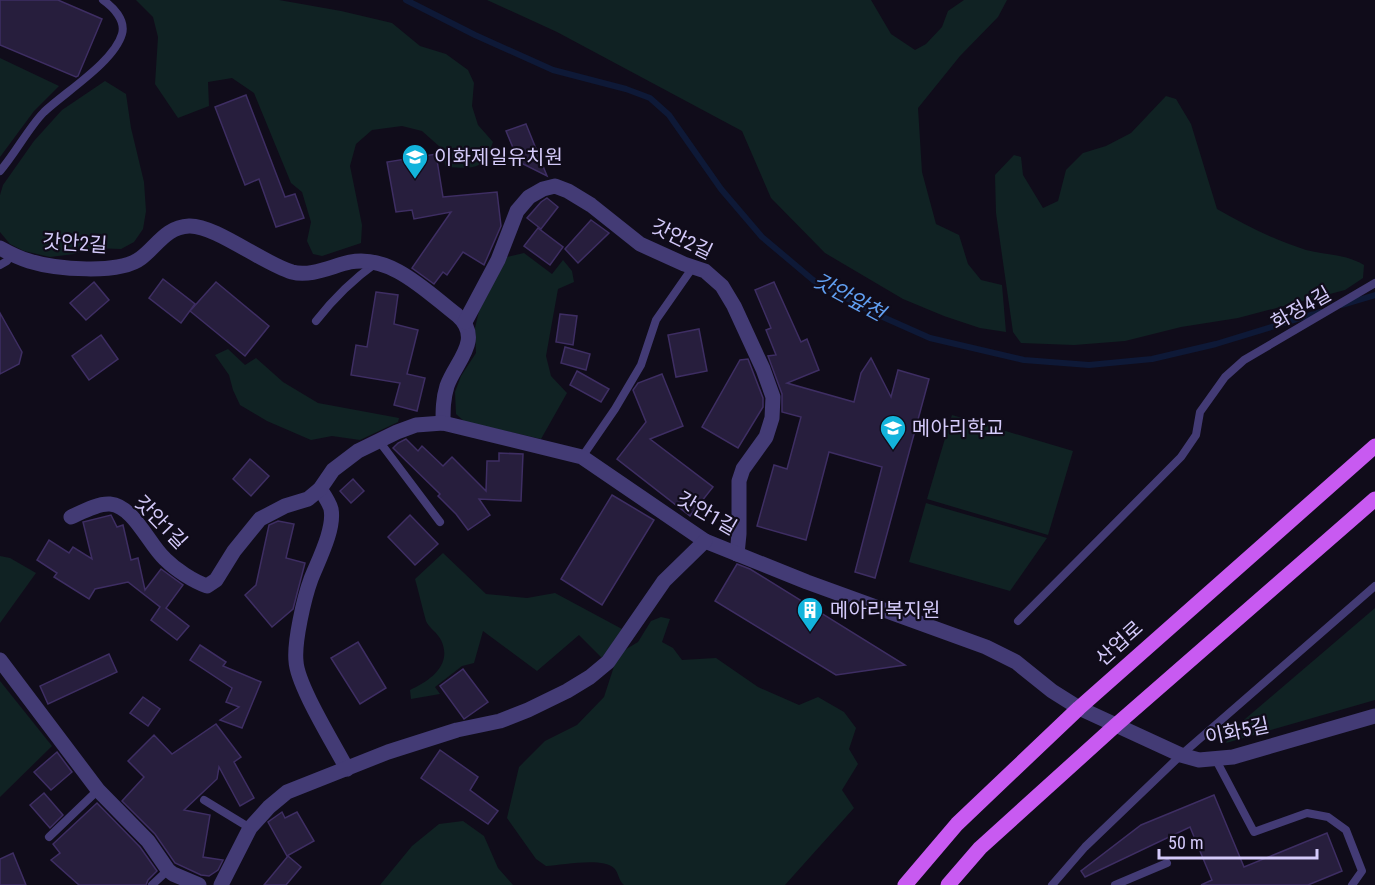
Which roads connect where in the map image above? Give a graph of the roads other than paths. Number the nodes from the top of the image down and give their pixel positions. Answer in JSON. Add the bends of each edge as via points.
{"nodes":[{"id":1,"x":103,"y":0,"type":"edge"},
{"id":2,"x":0,"y":171,"type":"edge"},
{"id":3,"x":4,"y":256,"type":"edge"},
{"id":4,"x":376,"y":263,"type":"junction"},
{"id":5,"x":693,"y":267,"type":"junction"},
{"id":6,"x":1375,"y":283,"type":"edge"},
{"id":7,"x":316,"y":321,"type":"dead end"},
{"id":8,"x":465,"y":322,"type":"junction"},
{"id":9,"x":443,"y":423,"type":"junction"},
{"id":10,"x":379,"y":441,"type":"junction"},
{"id":11,"x":1375,"y":446,"type":"edge"},
{"id":12,"x":582,"y":457,"type":"junction"},
{"id":13,"x":320,"y":489,"type":"junction"},
{"id":14,"x":1375,"y":499,"type":"edge"},
{"id":15,"x":71,"y":516,"type":"dead end"},
{"id":16,"x":440,"y":522,"type":"dead end"},
{"id":17,"x":705,"y":541,"type":"junction"},
{"id":18,"x":737,"y":554,"type":"junction"},
{"id":19,"x":1375,"y":585,"type":"edge"},
{"id":20,"x":1018,"y":621,"type":"dead end"},
{"id":21,"x":0,"y":660,"type":"edge"},
{"id":22,"x":1079,"y":708,"type":"junction"},
{"id":23,"x":1375,"y":716,"type":"edge"},
{"id":24,"x":1116,"y":725,"type":"junction"},
{"id":25,"x":1181,"y":755,"type":"junction"},
{"id":26,"x":1216,"y":760,"type":"junction"},
{"id":27,"x":347,"y":769,"type":"junction"},
{"id":28,"x":98,"y":790,"type":"junction"},
{"id":29,"x":204,"y":800,"type":"dead end"},
{"id":30,"x":250,"y":828,"type":"junction"},
{"id":31,"x":49,"y":837,"type":"dead end"},
{"id":32,"x":1167,"y":862,"type":"dead end"},
{"id":33,"x":168,"y":870,"type":"junction"},
{"id":34,"x":1055,"y":884,"type":"edge"},
{"id":35,"x":152,"y":885,"type":"edge"},
{"id":36,"x":199,"y":885,"type":"edge"},
{"id":37,"x":221,"y":885,"type":"edge"},
{"id":38,"x":905,"y":885,"type":"edge"},
{"id":39,"x":948,"y":885,"type":"edge"},
{"id":40,"x":1115,"y":885,"type":"edge"},
{"id":41,"x":1352,"y":885,"type":"edge"}],
"edges":[{"from":1,"to":2,"type":"lane","via":[[121,20],[123,33],[113,50],[42,114]]},
{"from":3,"to":4,"type":"street","name":"갓안2길","via":[[57,267],[115,267],[141,258],[161,237],[188,226],[204,227],[295,273],[352,262]]},
{"from":4,"to":7,"type":"lane","via":[[333,298]]},
{"from":4,"to":8,"type":"street","name":"갓안2길","via":[[400,272]]},
{"from":5,"to":8,"type":"street","name":"갓안2길","via":[[640,244],[591,205],[555,186],[529,197],[517,211],[498,260]]},
{"from":5,"to":12,"type":"lane","via":[[656,320],[641,365]]},
{"from":5,"to":18,"type":"street","name":"갓안2길","via":[[722,286],[773,398],[766,437],[739,481]]},
{"from":6,"to":20,"type":"lane","name":"화정4길","via":[[1244,360],[1225,377],[1200,412],[1196,435],[1181,457]]},
{"from":8,"to":9,"type":"street","name":"갓안2길","via":[[469,340],[448,385],[442,405]]},
{"from":9,"to":10,"type":"street","name":"갓안1길","via":[[416,425]]},
{"from":9,"to":12,"type":"street","name":"갓안1길"},
{"from":10,"to":13,"type":"street","name":"갓안1길","via":[[333,470]]},
{"from":10,"to":16,"type":"lane"},
{"from":11,"to":22,"type":"main road","name":"산업로"},
{"from":12,"to":17,"type":"street","name":"갓안1길"},
{"from":13,"to":15,"type":"street","name":"갓안1길","via":[[308,499],[260,519],[216,580],[207,586],[165,559],[139,525],[119,507],[109,504]]},
{"from":13,"to":27,"type":"street","via":[[331,510],[330,523],[310,582],[296,662]]},
{"from":14,"to":24,"type":"main road"},
{"from":17,"to":18,"type":"street","name":"갓안1길"},
{"from":17,"to":27,"type":"street","via":[[664,581],[608,662],[591,677],[500,721],[457,730]]},
{"from":18,"to":22,"type":"street","name":"갓안1길","via":[[986,647],[1016,662]]},
{"from":19,"to":25,"type":"lane"},
{"from":21,"to":28,"type":"street"},
{"from":22,"to":24,"type":"street","name":"이화5길"},
{"from":22,"to":38,"type":"main road","name":"산업로","via":[[957,824]]},
{"from":23,"to":26,"type":"street","name":"이화5길"},
{"from":24,"to":25,"type":"street","name":"이화5길"},
{"from":24,"to":39,"type":"main road","via":[[980,849]]},
{"from":25,"to":26,"type":"street","name":"이화5길"},
{"from":25,"to":34,"type":"lane","via":[[1085,847]]},
{"from":26,"to":41,"type":"lane","via":[[1254,832],[1307,813],[1328,817],[1347,830],[1362,871]]},
{"from":27,"to":30,"type":"street","via":[[287,792]]},
{"from":28,"to":31,"type":"lane"},
{"from":28,"to":33,"type":"street","via":[[148,841]]},
{"from":29,"to":30,"type":"lane"},
{"from":30,"to":37,"type":"street"},
{"from":32,"to":40,"type":"lane"},
{"from":33,"to":35,"type":"lane"},
{"from":33,"to":36,"type":"street"}]}
